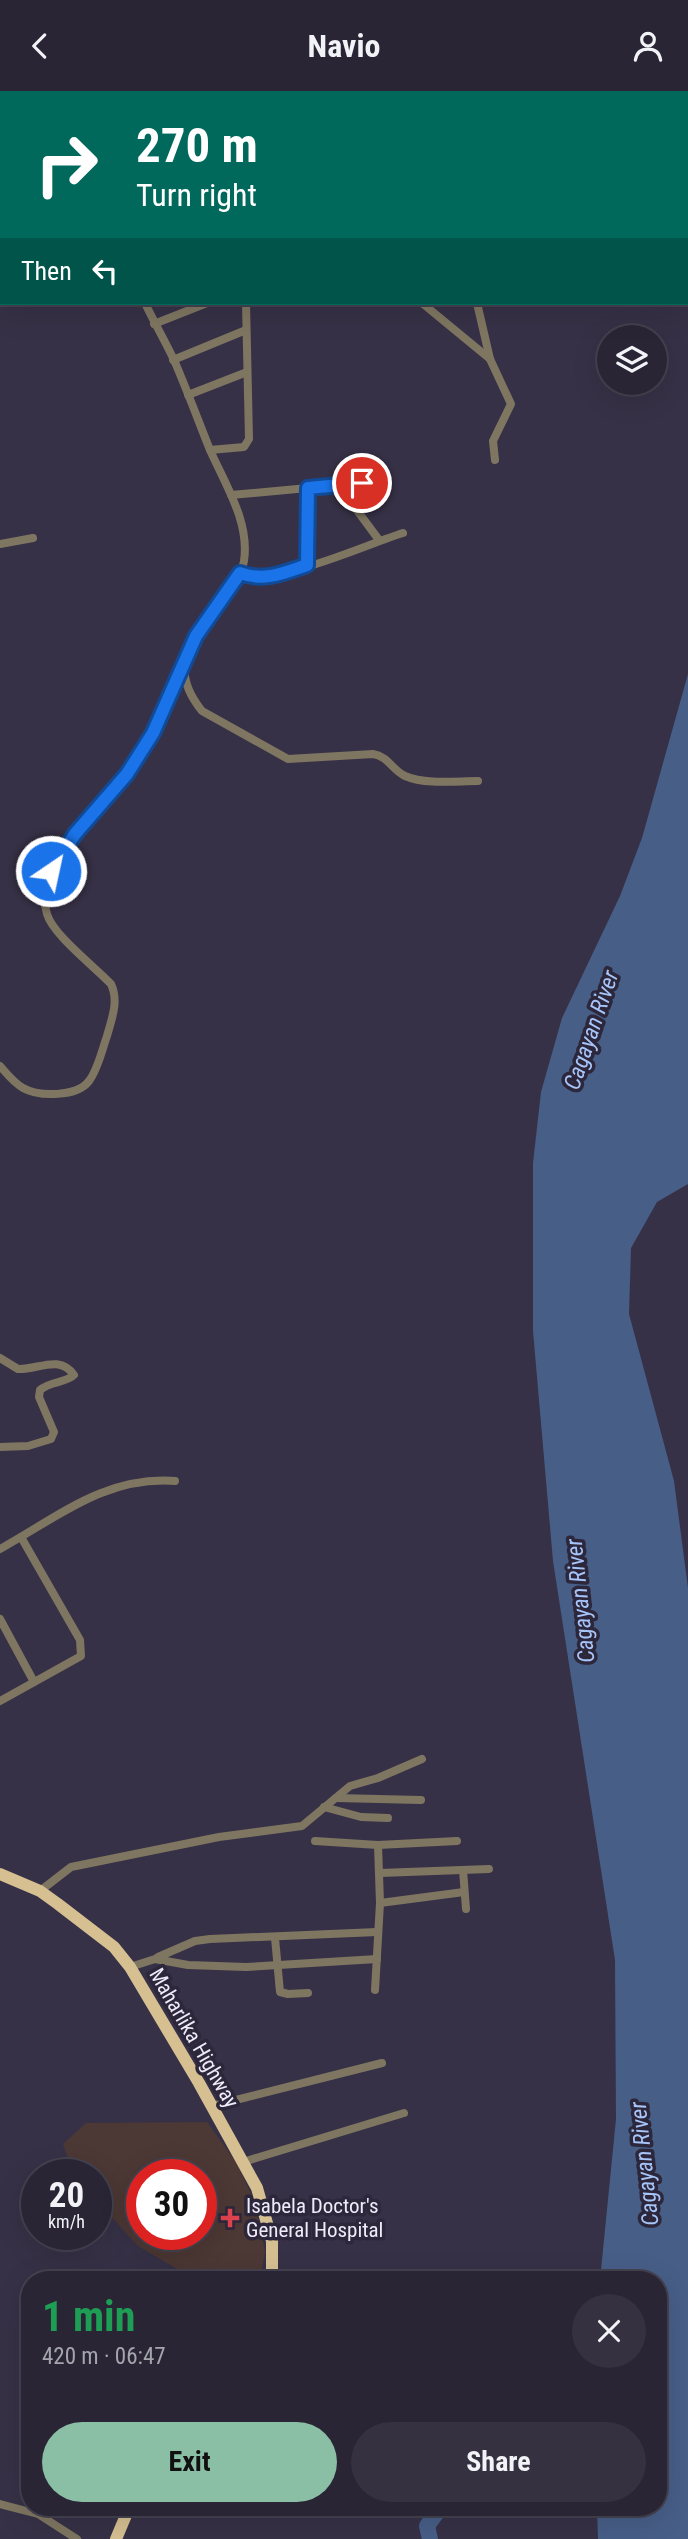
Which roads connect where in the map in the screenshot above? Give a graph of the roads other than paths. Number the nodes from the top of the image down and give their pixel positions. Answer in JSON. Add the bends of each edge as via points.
{"nodes":[{"id":1,"x":146,"y":305,"type":"edge"},
{"id":2,"x":203,"y":305,"type":"edge"},
{"id":3,"x":246,"y":305,"type":"edge"},
{"id":4,"x":424,"y":305,"type":"edge"},
{"id":5,"x":477,"y":305,"type":"edge"},
{"id":6,"x":154,"y":324,"type":"junction"},
{"id":7,"x":246,"y":330,"type":"junction"},
{"id":8,"x":490,"y":359,"type":"junction"},
{"id":9,"x":173,"y":360,"type":"junction"},
{"id":10,"x":247,"y":372,"type":"junction"},
{"id":11,"x":188,"y":395,"type":"junction"},
{"id":12,"x":210,"y":450,"type":"junction"},
{"id":13,"x":495,"y":460,"type":"dead end"},
{"id":14,"x":362,"y":483,"type":"dead end"},
{"id":15,"x":339,"y":486,"type":"junction"},
{"id":16,"x":308,"y":488,"type":"junction"},
{"id":17,"x":231,"y":495,"type":"junction"},
{"id":18,"x":402,"y":533,"type":"dead end"},
{"id":19,"x":33,"y":538,"type":"dead end"},
{"id":20,"x":379,"y":540,"type":"junction"},
{"id":21,"x":0,"y":544,"type":"edge"},
{"id":22,"x":307,"y":565,"type":"junction"},
{"id":23,"x":240,"y":573,"type":"junction"},
{"id":24,"x":184,"y":664,"type":"junction"},
{"id":25,"x":478,"y":781,"type":"dead end"},
{"id":26,"x":0,"y":1066,"type":"edge"},
{"id":27,"x":0,"y":1358,"type":"edge"},
{"id":28,"x":0,"y":1447,"type":"edge"},
{"id":29,"x":175,"y":1481,"type":"dead end"},
{"id":30,"x":21,"y":1537,"type":"junction"},
{"id":31,"x":0,"y":1549,"type":"edge"},
{"id":32,"x":0,"y":1619,"type":"edge"},
{"id":33,"x":34,"y":1682,"type":"junction"},
{"id":34,"x":0,"y":1701,"type":"edge"},
{"id":35,"x":422,"y":1759,"type":"dead end"},
{"id":36,"x":337,"y":1798,"type":"junction"},
{"id":37,"x":421,"y":1800,"type":"dead end"},
{"id":38,"x":324,"y":1807,"type":"junction"},
{"id":39,"x":388,"y":1818,"type":"dead end"},
{"id":40,"x":315,"y":1841,"type":"dead end"},
{"id":41,"x":457,"y":1841,"type":"dead end"},
{"id":42,"x":378,"y":1845,"type":"junction"},
{"id":43,"x":489,"y":1869,"type":"dead end"},
{"id":44,"x":463,"y":1870,"type":"junction"},
{"id":45,"x":380,"y":1873,"type":"junction"},
{"id":46,"x":0,"y":1874,"type":"edge"},
{"id":47,"x":40,"y":1891,"type":"junction"},
{"id":48,"x":464,"y":1892,"type":"junction"},
{"id":49,"x":380,"y":1903,"type":"junction"},
{"id":50,"x":466,"y":1909,"type":"dead end"},
{"id":51,"x":377,"y":1932,"type":"junction"},
{"id":52,"x":275,"y":1938,"type":"junction"},
{"id":53,"x":155,"y":1958,"type":"junction"},
{"id":54,"x":377,"y":1959,"type":"junction"},
{"id":55,"x":277,"y":1965,"type":"junction"},
{"id":56,"x":130,"y":1967,"type":"junction"},
{"id":57,"x":374,"y":1990,"type":"dead end"},
{"id":58,"x":308,"y":1993,"type":"dead end"},
{"id":59,"x":382,"y":2063,"type":"dead end"},
{"id":60,"x":212,"y":2106,"type":"junction"},
{"id":61,"x":404,"y":2113,"type":"dead end"},
{"id":62,"x":243,"y":2162,"type":"junction"},
{"id":63,"x":272,"y":2271,"type":"edge"},
{"id":64,"x":0,"y":2504,"type":"edge"},
{"id":65,"x":21,"y":2510,"type":"edge"},
{"id":66,"x":41,"y":2516,"type":"edge"},
{"id":67,"x":126,"y":2516,"type":"edge"},
{"id":68,"x":77,"y":2539,"type":"edge"},
{"id":69,"x":116,"y":2539,"type":"edge"}],
"edges":[{"from":1,"to":6,"type":"street"},
{"from":2,"to":6,"type":"street"},
{"from":3,"to":7,"type":"street"},
{"from":4,"to":8,"type":"street"},
{"from":5,"to":8,"type":"street"},
{"from":6,"to":9,"type":"street"},
{"from":7,"to":9,"type":"street"},
{"from":7,"to":10,"type":"street"},
{"from":8,"to":13,"type":"street","via":[[511,404],[493,441]]},
{"from":9,"to":11,"type":"street"},
{"from":10,"to":11,"type":"street"},
{"from":10,"to":12,"type":"street","via":[[248,441],[238,448]]},
{"from":11,"to":12,"type":"street"},
{"from":12,"to":17,"type":"street"},
{"from":14,"to":15,"type":"street"},
{"from":15,"to":16,"type":"street"},
{"from":15,"to":20,"type":"street"},
{"from":16,"to":17,"type":"street"},
{"from":16,"to":22,"type":"street"},
{"from":17,"to":23,"type":"street","via":[[245,541]]},
{"from":18,"to":20,"type":"street"},
{"from":19,"to":21,"type":"street"},
{"from":20,"to":22,"type":"street"},
{"from":22,"to":23,"type":"street","via":[[266,577]]},
{"from":23,"to":24,"type":"street","via":[[196,636]]},
{"from":24,"to":25,"type":"street","via":[[186,682],[202,711],[288,759],[378,755],[415,779]]},
{"from":24,"to":26,"type":"street","via":[[127,774],[75,834],[45,887],[49,919],[115,993],[94,1073],[74,1090],[37,1093],[18,1085]]},
{"from":27,"to":28,"type":"street","via":[[18,1370],[49,1363],[74,1375],[40,1390],[54,1432],[51,1439]]},
{"from":29,"to":30,"type":"street","via":[[144,1480],[110,1488],[76,1502]]},
{"from":30,"to":31,"type":"street"},
{"from":30,"to":33,"type":"street","via":[[83,1646],[81,1656]]},
{"from":32,"to":33,"type":"street"},
{"from":33,"to":34,"type":"street"},
{"from":35,"to":36,"type":"street","via":[[350,1786]]},
{"from":36,"to":37,"type":"street"},
{"from":36,"to":38,"type":"street"},
{"from":38,"to":39,"type":"street","via":[[361,1817]]},
{"from":38,"to":47,"type":"street","via":[[302,1826],[206,1839],[71,1867]]},
{"from":40,"to":42,"type":"street"},
{"from":41,"to":42,"type":"street"},
{"from":42,"to":45,"type":"street"},
{"from":43,"to":44,"type":"street"},
{"from":44,"to":45,"type":"street"},
{"from":44,"to":48,"type":"street"},
{"from":45,"to":49,"type":"street"},
{"from":46,"to":47,"type":"highway","name":"Maharlika Highway"},
{"from":47,"to":56,"type":"highway","name":"Maharlika Highway","via":[[114,1947]]},
{"from":48,"to":49,"type":"street"},
{"from":48,"to":50,"type":"street"},
{"from":49,"to":51,"type":"street"},
{"from":51,"to":52,"type":"street"},
{"from":51,"to":54,"type":"street"},
{"from":52,"to":53,"type":"street","via":[[195,1941]]},
{"from":52,"to":55,"type":"street"},
{"from":53,"to":55,"type":"street","via":[[188,1965]]},
{"from":53,"to":56,"type":"street"},
{"from":54,"to":55,"type":"street"},
{"from":54,"to":57,"type":"street"},
{"from":55,"to":58,"type":"street","via":[[280,1992]]},
{"from":56,"to":60,"type":"highway","name":"Maharlika Highway"},
{"from":59,"to":60,"type":"street"},
{"from":60,"to":62,"type":"highway","name":"Maharlika Highway"},
{"from":61,"to":62,"type":"street"},
{"from":62,"to":63,"type":"highway","name":"Maharlika Highway","via":[[267,2215]]},
{"from":64,"to":65,"type":"street"},
{"from":66,"to":68,"type":"street"},
{"from":67,"to":69,"type":"highway"}]}
